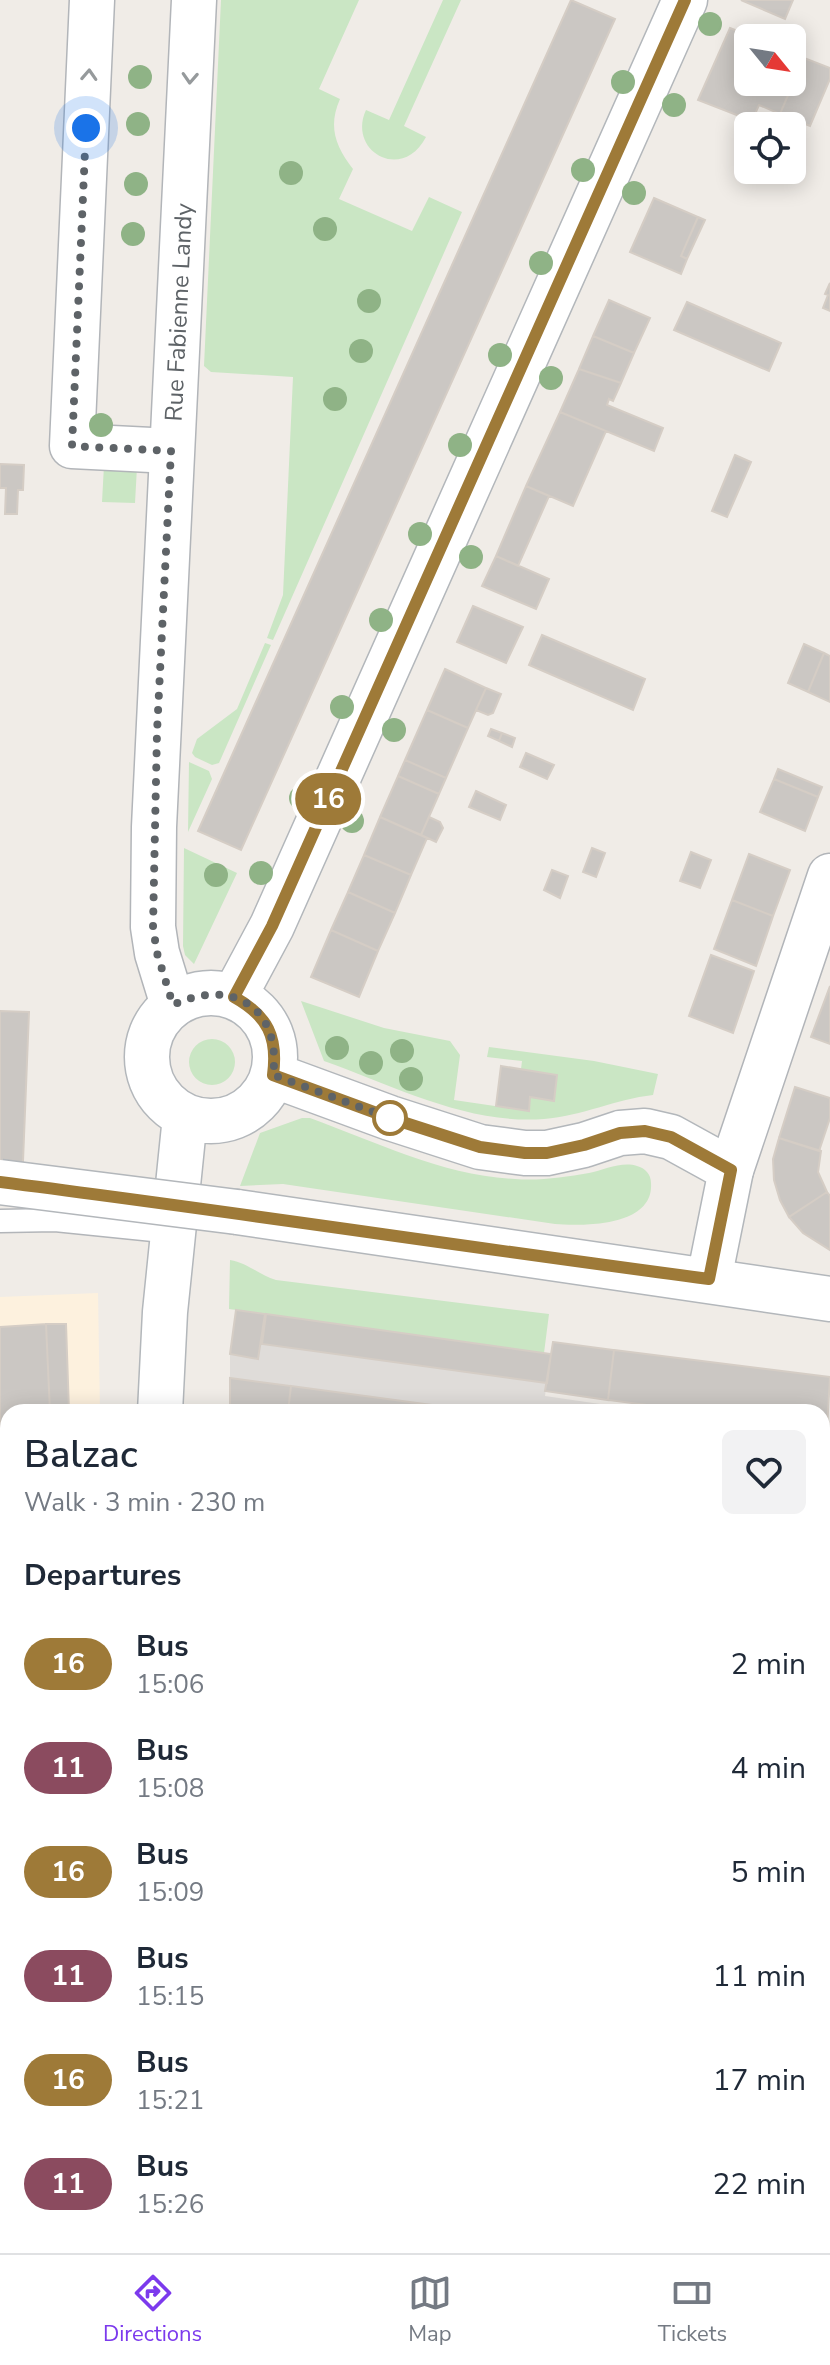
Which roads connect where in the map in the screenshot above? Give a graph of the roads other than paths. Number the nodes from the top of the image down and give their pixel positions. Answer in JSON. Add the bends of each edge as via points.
{"nodes":[{"id":1,"x":92,"y":0,"type":"edge"},
{"id":2,"x":194,"y":0,"type":"edge"},
{"id":3,"x":685,"y":0,"type":"edge"},
{"id":4,"x":171,"y":451,"type":"junction"},
{"id":5,"x":830,"y":876,"type":"edge"},
{"id":6,"x":234,"y":997,"type":"junction"},
{"id":7,"x":173,"y":1005,"type":"junction"},
{"id":8,"x":273,"y":1075,"type":"junction"},
{"id":9,"x":185,"y":1117,"type":"junction"},
{"id":10,"x":731,"y":1170,"type":"junction"},
{"id":11,"x":0,"y":1182,"type":"edge"},
{"id":12,"x":0,"y":1221,"type":"edge"},
{"id":13,"x":173,"y":1232,"type":"junction"},
{"id":14,"x":709,"y":1279,"type":"junction"},
{"id":15,"x":830,"y":1299,"type":"edge"},
{"id":16,"x":160,"y":1404,"type":"edge"}],
"edges":[{"from":4,"to":1,"type":"street","one_way":true,"via":[[72,446]]},
{"from":2,"to":4,"type":"street","name":"Rue Fabienne Landy","one_way":true},
{"from":3,"to":6,"type":"street","via":[[272,926]]},
{"from":4,"to":7,"type":"street","name":"Rue Fabienne Landy","via":[[153,927]]},
{"from":5,"to":10,"type":"street"},
{"from":6,"to":7,"type":"street","via":[[203,994]]},
{"from":6,"to":8,"type":"street","via":[[264,1020],[273,1037]]},
{"from":7,"to":9,"type":"street","via":[[155,1027],[147,1055],[149,1074],[168,1106]]},
{"from":8,"to":9,"type":"street","via":[[264,1095],[228,1120]]},
{"from":8,"to":10,"type":"street","via":[[480,1147],[547,1153],[645,1131],[671,1137]]},
{"from":9,"to":13,"type":"street"},
{"from":10,"to":14,"type":"street"},
{"from":11,"to":14,"type":"street","bridge":true},
{"from":12,"to":13,"type":"lane","via":[[55,1220]]},
{"from":13,"to":16,"type":"street"},
{"from":14,"to":15,"type":"street"}]}
